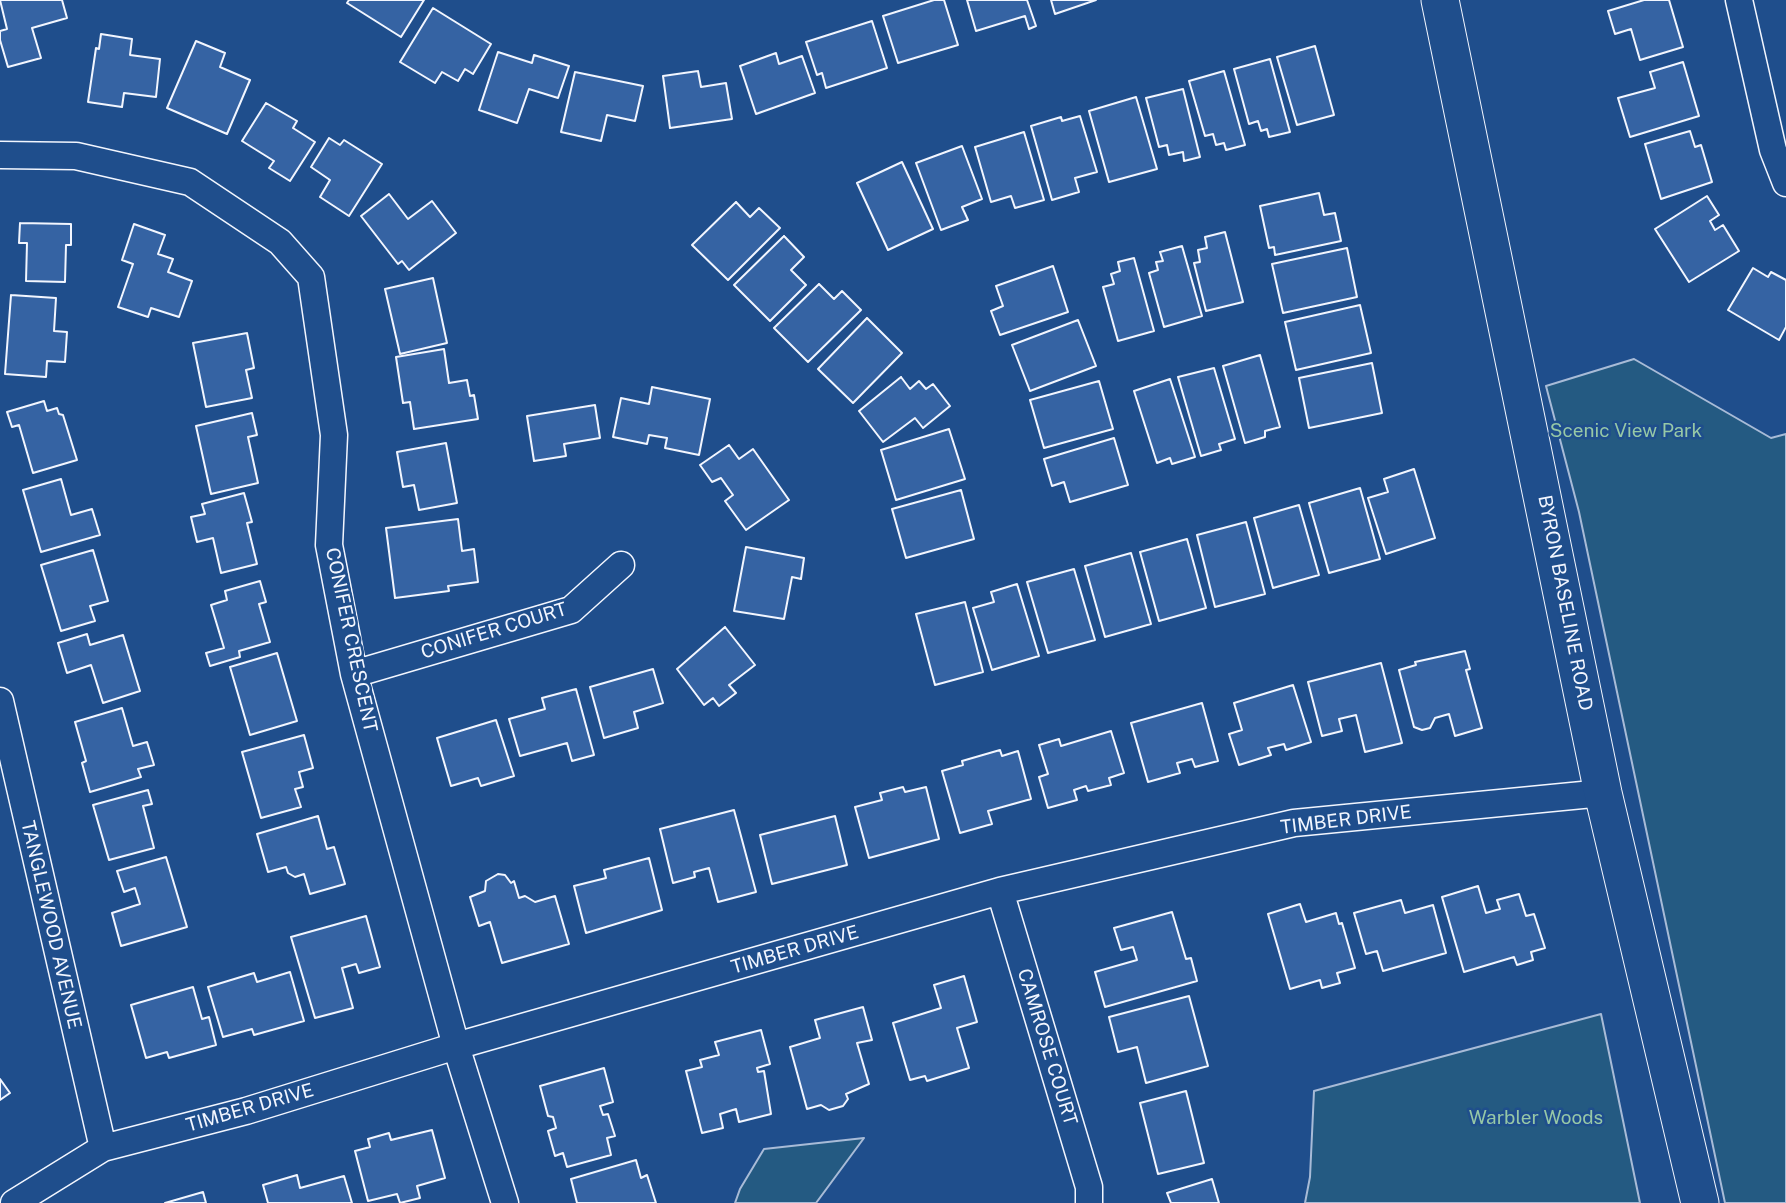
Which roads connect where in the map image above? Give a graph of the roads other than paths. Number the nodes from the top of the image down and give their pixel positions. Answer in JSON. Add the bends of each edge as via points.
{"nodes":[{"id":1,"x":1440,"y":0,"type":"edge"},
{"id":2,"x":1739,"y":0,"type":"edge"},
{"id":3,"x":0,"y":155,"type":"edge"},
{"id":4,"x":1786,"y":183,"type":"edge"},
{"id":5,"x":621,"y":565,"type":"dead end"},
{"id":6,"x":354,"y":674,"type":"junction"},
{"id":7,"x":0,"y":701,"type":"edge"},
{"id":8,"x":9,"y":792,"type":"edge"},
{"id":9,"x":1602,"y":793,"type":"junction"},
{"id":10,"x":1000,"y":891,"type":"junction"},
{"id":11,"x":456,"y":1046,"type":"junction"},
{"id":12,"x":103,"y":1148,"type":"junction"},
{"id":13,"x":14,"y":1203,"type":"edge"},
{"id":14,"x":505,"y":1203,"type":"edge"},
{"id":15,"x":1089,"y":1203,"type":"edge"},
{"id":16,"x":1700,"y":1203,"type":"edge"}],
"edges":[{"from":1,"to":9,"type":"main road","name":"BYRON BASELINE ROAD"},
{"from":2,"to":4,"type":"street","via":[[1773,150]]},
{"from":3,"to":6,"type":"street","name":"CONIFER CRESCENT","via":[[76,156],[190,182],[280,242],[310,277],[334,435],[328,545]]},
{"from":5,"to":6,"type":"street","name":"CONIFER COURT","via":[[571,610]]},
{"from":6,"to":11,"type":"street","name":"CONIFER CRESCENT"},
{"from":7,"to":8,"type":"street","name":"TANGLEWOOD AVENUE"},
{"from":8,"to":12,"type":"street","name":"TANGLEWOOD AVENUE"},
{"from":9,"to":10,"type":"street","name":"TIMBER DRIVE","via":[[1294,823]]},
{"from":9,"to":16,"type":"main road","name":"BYRON BASELINE ROAD"},
{"from":10,"to":11,"type":"street","name":"TIMBER DRIVE"},
{"from":10,"to":15,"type":"street","name":"CAMROSE COURT","via":[[1089,1187]]},
{"from":11,"to":12,"type":"street","name":"TIMBER DRIVE","via":[[246,1111]]},
{"from":11,"to":14,"type":"street","name":"CONIFER CRESCENT"},
{"from":12,"to":13,"type":"street","name":"TIMBER DRIVE"}]}
